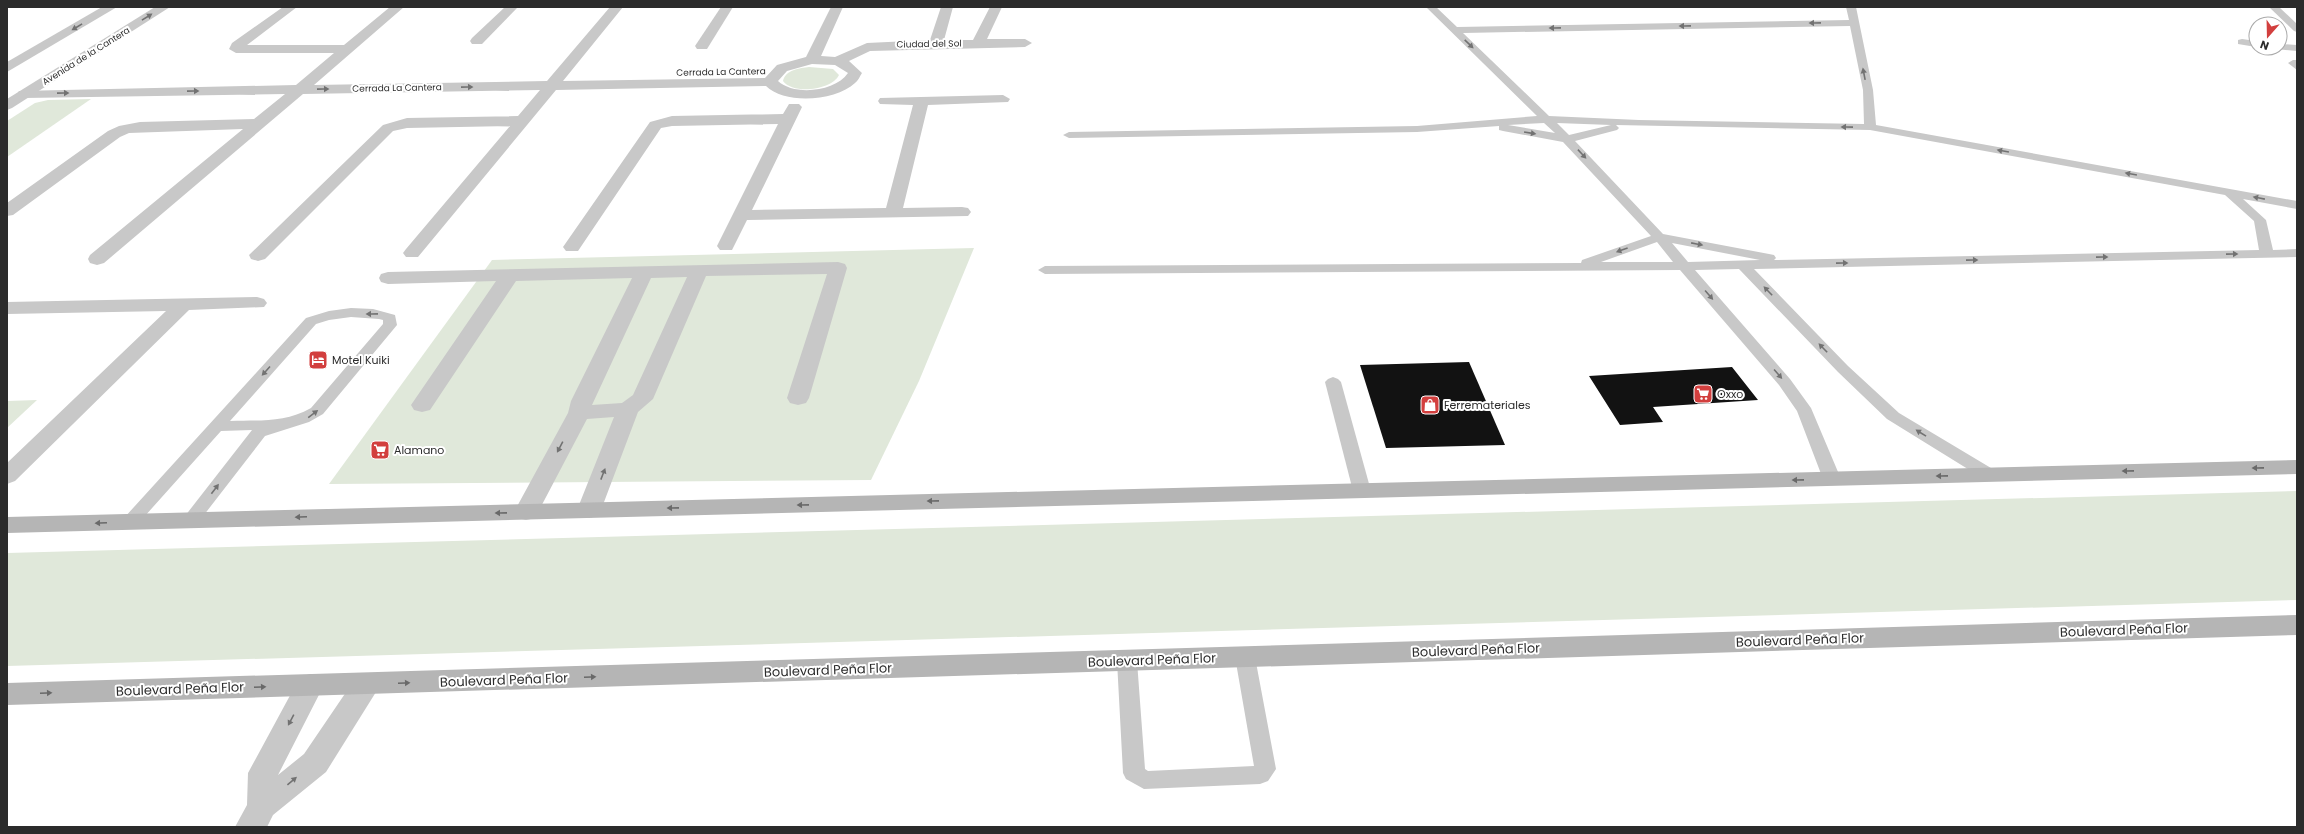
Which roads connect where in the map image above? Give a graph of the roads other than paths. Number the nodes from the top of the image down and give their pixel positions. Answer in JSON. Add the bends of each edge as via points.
{"nodes":[{"id":1,"x":111,"y":7,"type":"edge"},
{"id":2,"x":164,"y":7,"type":"edge"},
{"id":3,"x":291,"y":7,"type":"edge"},
{"id":4,"x":398,"y":7,"type":"edge"},
{"id":5,"x":512,"y":7,"type":"edge"},
{"id":6,"x":617,"y":7,"type":"edge"},
{"id":7,"x":727,"y":7,"type":"edge"},
{"id":8,"x":837,"y":7,"type":"edge"},
{"id":9,"x":946,"y":7,"type":"edge"},
{"id":10,"x":996,"y":7,"type":"edge"},
{"id":11,"x":1431,"y":7,"type":"edge"},
{"id":12,"x":1851,"y":7,"type":"edge"},
{"id":13,"x":2274,"y":7,"type":"edge"},
{"id":14,"x":1854,"y":23,"type":"junction"},
{"id":15,"x":2297,"y":28,"type":"edge"},
{"id":16,"x":1455,"y":30,"type":"junction"},
{"id":17,"x":477,"y":41,"type":"dead end"},
{"id":18,"x":2242,"y":42,"type":"dead end"},
{"id":19,"x":1025,"y":43,"type":"dead end"},
{"id":20,"x":2248,"y":43,"type":"edge"},
{"id":21,"x":936,"y":44,"type":"junction"},
{"id":22,"x":978,"y":44,"type":"junction"},
{"id":23,"x":702,"y":46,"type":"dead end"},
{"id":24,"x":348,"y":49,"type":"junction"},
{"id":25,"x":812,"y":60,"type":"junction"},
{"id":26,"x":836,"y":61,"type":"junction"},
{"id":27,"x":2297,"y":63,"type":"edge"},
{"id":28,"x":2297,"y":67,"type":"edge"},
{"id":29,"x":7,"y":68,"type":"edge"},
{"id":30,"x":773,"y":77,"type":"junction"},
{"id":31,"x":313,"y":78,"type":"junction"},
{"id":32,"x":556,"y":80,"type":"junction"},
{"id":33,"x":43,"y":82,"type":"junction"},
{"id":34,"x":299,"y":90,"type":"junction"},
{"id":35,"x":24,"y":94,"type":"junction"},
{"id":36,"x":801,"y":94,"type":"junction"},
{"id":37,"x":1003,"y":99,"type":"dead end"},
{"id":38,"x":922,"y":100,"type":"junction"},
{"id":39,"x":885,"y":101,"type":"dead end"},
{"id":40,"x":7,"y":105,"type":"edge"},
{"id":41,"x":788,"y":118,"type":"junction"},
{"id":42,"x":1547,"y":119,"type":"junction"},
{"id":43,"x":522,"y":121,"type":"junction"},
{"id":44,"x":1639,"y":123,"type":"junction"},
{"id":45,"x":258,"y":124,"type":"junction"},
{"id":46,"x":1477,"y":124,"type":"junction"},
{"id":47,"x":1870,"y":127,"type":"junction"},
{"id":48,"x":1069,"y":135,"type":"dead end"},
{"id":49,"x":1567,"y":139,"type":"junction"},
{"id":50,"x":2227,"y":192,"type":"junction"},
{"id":51,"x":2297,"y":205,"type":"edge"},
{"id":52,"x":7,"y":211,"type":"edge"},
{"id":53,"x":962,"y":212,"type":"dead end"},
{"id":54,"x":893,"y":213,"type":"junction"},
{"id":55,"x":741,"y":215,"type":"junction"},
{"id":56,"x":1659,"y":237,"type":"junction"},
{"id":57,"x":726,"y":246,"type":"dead end"},
{"id":58,"x":572,"y":247,"type":"dead end"},
{"id":59,"x":412,"y":253,"type":"dead end"},
{"id":60,"x":2297,"y":253,"type":"edge"},
{"id":61,"x":2267,"y":254,"type":"junction"},
{"id":62,"x":258,"y":255,"type":"dead end"},
{"id":63,"x":96,"y":259,"type":"dead end"},
{"id":64,"x":1803,"y":264,"type":"junction"},
{"id":65,"x":1743,"y":265,"type":"junction"},
{"id":66,"x":1684,"y":266,"type":"junction"},
{"id":67,"x":1576,"y":267,"type":"junction"},
{"id":68,"x":1045,"y":270,"type":"dead end"},
{"id":69,"x":699,"y":271,"type":"junction"},
{"id":70,"x":644,"y":272,"type":"junction"},
{"id":71,"x":510,"y":275,"type":"junction"},
{"id":72,"x":388,"y":278,"type":"dead end"},
{"id":73,"x":257,"y":303,"type":"dead end"},
{"id":74,"x":184,"y":304,"type":"junction"},
{"id":75,"x":10,"y":311,"type":"edge"},
{"id":76,"x":1333,"y":382,"type":"dead end"},
{"id":77,"x":798,"y":398,"type":"dead end"},
{"id":78,"x":422,"y":405,"type":"dead end"},
{"id":79,"x":628,"y":409,"type":"junction"},
{"id":80,"x":579,"y":413,"type":"junction"},
{"id":81,"x":272,"y":425,"type":"junction"},
{"id":82,"x":216,"y":426,"type":"junction"},
{"id":83,"x":2297,"y":467,"type":"edge"},
{"id":84,"x":1990,"y":475,"type":"junction"},
{"id":85,"x":7,"y":476,"type":"edge"},
{"id":86,"x":1832,"y":479,"type":"junction"},
{"id":87,"x":1362,"y":491,"type":"junction"},
{"id":88,"x":589,"y":510,"type":"junction"},
{"id":89,"x":526,"y":512,"type":"junction"},
{"id":90,"x":191,"y":520,"type":"junction"},
{"id":91,"x":130,"y":522,"type":"junction"},
{"id":92,"x":7,"y":525,"type":"edge"},
{"id":93,"x":2297,"y":625,"type":"edge"},
{"id":94,"x":1245,"y":657,"type":"junction"},
{"id":95,"x":1127,"y":661,"type":"junction"},
{"id":96,"x":367,"y":684,"type":"junction"},
{"id":97,"x":310,"y":685,"type":"junction"},
{"id":98,"x":7,"y":694,"type":"edge"},
{"id":99,"x":256,"y":816,"type":"edge"}],
"edges":[{"from":1,"to":29,"type":"street","one_way":true},
{"from":33,"to":2,"type":"street","name":"Avenida de la Cantera","one_way":true},
{"from":3,"to":24,"type":"street","via":[[237,46],[236,50]]},
{"from":4,"to":24,"type":"street"},
{"from":5,"to":17,"type":"street"},
{"from":6,"to":32,"type":"street"},
{"from":7,"to":23,"type":"street"},
{"from":8,"to":25,"type":"street"},
{"from":9,"to":21,"type":"street"},
{"from":10,"to":22,"type":"street"},
{"from":11,"to":16,"type":"lane"},
{"from":12,"to":14,"type":"lane"},
{"from":13,"to":15,"type":"lane"},
{"from":14,"to":16,"type":"lane","one_way":true},
{"from":47,"to":14,"type":"lane","one_way":true,"via":[[1868,90]]},
{"from":16,"to":42,"type":"lane","one_way":true},
{"from":18,"to":20,"type":"lane"},
{"from":19,"to":22,"type":"street","name":"Ciudad del Sol"},
{"from":21,"to":22,"type":"street","name":"Ciudad del Sol"},
{"from":21,"to":26,"type":"street","name":"Ciudad del Sol","via":[[867,47]]},
{"from":24,"to":31,"type":"street"},
{"from":25,"to":26,"type":"street","name":"Cerrada La Cantera"},
{"from":25,"to":30,"type":"street","name":"Cerrada La Cantera","via":[[791,64]]},
{"from":26,"to":36,"type":"street","name":"Cerrada La Cantera","via":[[850,66],[856,73],[852,80],[834,89]]},
{"from":27,"to":28,"type":"lane","via":[[2293,63]]},
{"from":30,"to":32,"type":"street","name":"Cerrada La Cantera"},
{"from":30,"to":36,"type":"street","name":"Cerrada La Cantera","via":[[780,90]]},
{"from":31,"to":32,"type":"street","name":"Cerrada La Cantera"},
{"from":31,"to":33,"type":"street","name":"Cerrada La Cantera"},
{"from":31,"to":34,"type":"street"},
{"from":34,"to":32,"type":"street","name":"Cerrada La Cantera","one_way":true},
{"from":32,"to":43,"type":"street"},
{"from":33,"to":35,"type":"street","name":"Avenida de la Cantera"},
{"from":35,"to":34,"type":"street","name":"Cerrada La Cantera","one_way":true},
{"from":34,"to":45,"type":"street"},
{"from":35,"to":40,"type":"street","name":"Avenida de la Cantera"},
{"from":36,"to":41,"type":"street"},
{"from":37,"to":38,"type":"street"},
{"from":38,"to":39,"type":"street"},
{"from":38,"to":54,"type":"street"},
{"from":41,"to":55,"type":"street"},
{"from":41,"to":58,"type":"street","via":[[672,121],[655,126]]},
{"from":42,"to":44,"type":"lane"},
{"from":42,"to":46,"type":"lane"},
{"from":42,"to":49,"type":"lane"},
{"from":43,"to":59,"type":"street"},
{"from":43,"to":62,"type":"street","via":[[407,123],[388,128]]},
{"from":47,"to":44,"type":"lane","one_way":true},
{"from":44,"to":49,"type":"lane"},
{"from":45,"to":52,"type":"street","via":[[125,129],[114,134]]},
{"from":45,"to":63,"type":"street"},
{"from":46,"to":48,"type":"lane","via":[[1417,129]]},
{"from":46,"to":49,"type":"lane","one_way":true},
{"from":50,"to":47,"type":"lane","one_way":true},
{"from":49,"to":56,"type":"lane","one_way":true},
{"from":51,"to":50,"type":"lane","one_way":true},
{"from":50,"to":61,"type":"lane","via":[[2260,220]]},
{"from":53,"to":54,"type":"street"},
{"from":54,"to":55,"type":"street"},
{"from":55,"to":57,"type":"street"},
{"from":56,"to":64,"type":"lane","one_way":true},
{"from":56,"to":66,"type":"lane"},
{"from":56,"to":67,"type":"lane","one_way":true},
{"from":60,"to":61,"type":"lane"},
{"from":64,"to":61,"type":"lane","one_way":true},
{"from":64,"to":65,"type":"lane"},
{"from":65,"to":66,"type":"lane"},
{"from":84,"to":65,"type":"lane","one_way":true,"via":[[1893,416],[1843,369]]},
{"from":66,"to":67,"type":"lane"},
{"from":66,"to":86,"type":"lane","one_way":true,"via":[[1785,382],[1805,411]]},
{"from":67,"to":68,"type":"lane"},
{"from":69,"to":70,"type":"street"},
{"from":69,"to":77,"type":"street","via":[[838,268]]},
{"from":69,"to":79,"type":"street","via":[[642,399]]},
{"from":70,"to":71,"type":"street"},
{"from":70,"to":80,"type":"street","via":[[582,401]]},
{"from":71,"to":72,"type":"street"},
{"from":71,"to":78,"type":"street"},
{"from":73,"to":74,"type":"street"},
{"from":74,"to":75,"type":"street"},
{"from":74,"to":85,"type":"street"},
{"from":76,"to":87,"type":"lane"},
{"from":79,"to":80,"type":"street"},
{"from":88,"to":79,"type":"street","one_way":true},
{"from":80,"to":89,"type":"street","one_way":true},
{"from":81,"to":82,"type":"lane"},
{"from":81,"to":82,"type":"lane","one_way":true,"via":[[307,418],[317,411],[390,325],[390,318],[381,314],[331,314],[311,321]]},
{"from":90,"to":81,"type":"lane","one_way":true,"via":[[259,432]]},
{"from":82,"to":91,"type":"lane"},
{"from":83,"to":84,"type":"main road","one_way":true},
{"from":84,"to":86,"type":"main road","one_way":true},
{"from":86,"to":87,"type":"main road","one_way":true},
{"from":87,"to":88,"type":"main road","one_way":true},
{"from":88,"to":89,"type":"main road"},
{"from":89,"to":90,"type":"main road","one_way":true},
{"from":90,"to":91,"type":"main road"},
{"from":91,"to":92,"type":"main road","one_way":true},
{"from":93,"to":94,"type":"main road","name":"Boulevard Peña Flor"},
{"from":94,"to":95,"type":"main road","name":"Boulevard Peña Flor"},
{"from":94,"to":95,"type":"lane","via":[[1264,773],[1144,780],[1134,774]]},
{"from":96,"to":95,"type":"main road","name":"Boulevard Peña Flor","one_way":true},
{"from":96,"to":97,"type":"main road","name":"Boulevard Peña Flor"},
{"from":99,"to":96,"type":"street","one_way":true,"via":[[315,763]]},
{"from":98,"to":97,"type":"main road","name":"Boulevard Peña Flor","one_way":true},
{"from":97,"to":99,"type":"street","one_way":true,"via":[[263,773]]}]}
